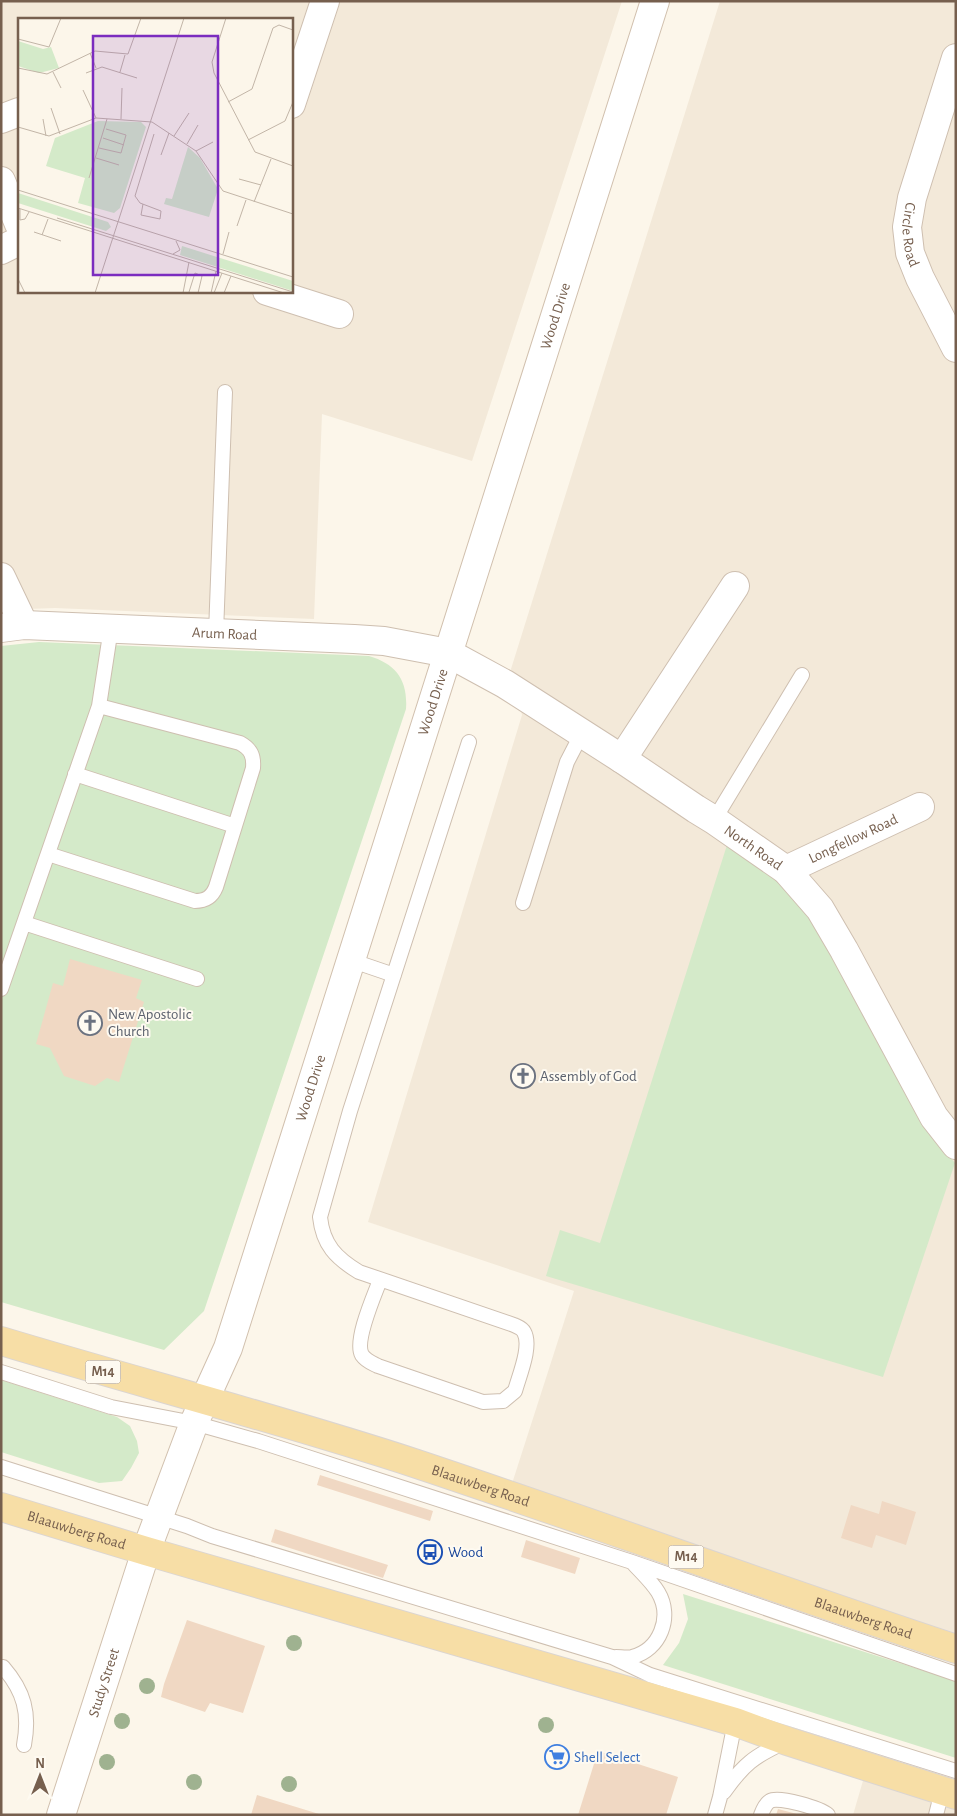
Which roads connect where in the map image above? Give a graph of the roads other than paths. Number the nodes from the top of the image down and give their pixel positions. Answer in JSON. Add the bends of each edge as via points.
{"nodes":[{"id":1,"x":325,"y":1,"type":"edge"},
{"id":2,"x":655,"y":1,"type":"edge"},
{"id":3,"x":956,"y":58,"type":"edge"},
{"id":4,"x":292,"y":101,"type":"edge"},
{"id":5,"x":18,"y":112,"type":"edge"},
{"id":6,"x":1,"y":119,"type":"edge"},
{"id":7,"x":1,"y":181,"type":"edge"},
{"id":8,"x":18,"y":222,"type":"edge"},
{"id":9,"x":18,"y":242,"type":"edge"},
{"id":10,"x":1,"y":250,"type":"edge"},
{"id":11,"x":270,"y":292,"type":"edge"},
{"id":12,"x":340,"y":314,"type":"dead end"},
{"id":13,"x":956,"y":348,"type":"edge"},
{"id":14,"x":225,"y":392,"type":"dead end"},
{"id":15,"x":1,"y":577,"type":"edge"},
{"id":16,"x":734,"y":586,"type":"dead end"},
{"id":17,"x":13,"y":626,"type":"edge"},
{"id":18,"x":111,"y":628,"type":"junction"},
{"id":19,"x":216,"y":633,"type":"junction"},
{"id":20,"x":448,"y":653,"type":"junction"},
{"id":21,"x":802,"y":675,"type":"dead end"},
{"id":22,"x":99,"y":706,"type":"junction"},
{"id":23,"x":582,"y":733,"type":"junction"},
{"id":24,"x":470,"y":742,"type":"dead end"},
{"id":25,"x":622,"y":759,"type":"junction"},
{"id":26,"x":75,"y":774,"type":"junction"},
{"id":27,"x":920,"y":807,"type":"dead end"},
{"id":28,"x":714,"y":820,"type":"junction"},
{"id":29,"x":235,"y":826,"type":"junction"},
{"id":30,"x":48,"y":854,"type":"junction"},
{"id":31,"x":786,"y":870,"type":"junction"},
{"id":32,"x":523,"y":903,"type":"dead end"},
{"id":33,"x":24,"y":923,"type":"junction"},
{"id":34,"x":350,"y":960,"type":"junction"},
{"id":35,"x":394,"y":975,"type":"junction"},
{"id":36,"x":197,"y":978,"type":"dead end"},
{"id":37,"x":1,"y":989,"type":"edge"},
{"id":38,"x":956,"y":1145,"type":"edge"},
{"id":39,"x":380,"y":1280,"type":"junction"},
{"id":40,"x":1,"y":1341,"type":"edge"},
{"id":41,"x":1,"y":1372,"type":"edge"},
{"id":42,"x":199,"y":1412,"type":"junction"},
{"id":43,"x":1,"y":1467,"type":"edge"},
{"id":44,"x":1,"y":1507,"type":"edge"},
{"id":45,"x":158,"y":1517,"type":"junction"},
{"id":46,"x":146,"y":1551,"type":"junction"},
{"id":47,"x":632,"y":1562,"type":"junction"},
{"id":48,"x":956,"y":1649,"type":"edge"},
{"id":49,"x":612,"y":1657,"type":"junction"},
{"id":50,"x":2,"y":1667,"type":"dead end"},
{"id":51,"x":956,"y":1674,"type":"edge"},
{"id":52,"x":735,"y":1722,"type":"junction"},
{"id":53,"x":787,"y":1741,"type":"junction"},
{"id":54,"x":24,"y":1745,"type":"dead end"},
{"id":55,"x":947,"y":1793,"type":"edge"},
{"id":56,"x":720,"y":1797,"type":"junction"},
{"id":57,"x":61,"y":1815,"type":"edge"},
{"id":58,"x":715,"y":1815,"type":"edge"},
{"id":59,"x":761,"y":1815,"type":"edge"},
{"id":60,"x":828,"y":1815,"type":"edge"}],
"edges":[{"from":1,"to":4,"type":"street"},
{"from":2,"to":20,"type":"street","name":"Wood Drive"},
{"from":3,"to":13,"type":"street","name":"Circle Road","via":[[912,198],[907,227],[910,253],[920,278]]},
{"from":5,"to":6,"type":"street"},
{"from":7,"to":8,"type":"street"},
{"from":9,"to":10,"type":"street"},
{"from":11,"to":12,"type":"street"},
{"from":14,"to":19,"type":"lane"},
{"from":15,"to":17,"type":"street"},
{"from":16,"to":25,"type":"street"},
{"from":17,"to":18,"type":"street","name":"Arum Road"},
{"from":18,"to":19,"type":"street","name":"Arum Road"},
{"from":18,"to":22,"type":"lane"},
{"from":19,"to":20,"type":"street","name":"Arum Road","via":[[384,641]]},
{"from":20,"to":23,"type":"street","name":"North Road","via":[[505,684]]},
{"from":20,"to":34,"type":"street","name":"Wood Drive"},
{"from":21,"to":28,"type":"lane"},
{"from":22,"to":26,"type":"lane"},
{"from":22,"to":29,"type":"lane","via":[[247,747],[254,760]]},
{"from":23,"to":25,"type":"street","name":"North Road"},
{"from":23,"to":32,"type":"lane","via":[[567,762]]},
{"from":24,"to":35,"type":"lane"},
{"from":25,"to":28,"type":"street","name":"North Road"},
{"from":26,"to":29,"type":"lane"},
{"from":26,"to":30,"type":"lane"},
{"from":27,"to":31,"type":"street","name":"Longfellow Road"},
{"from":28,"to":31,"type":"street","name":"North Road"},
{"from":29,"to":30,"type":"lane","via":[[213,895],[201,901]]},
{"from":30,"to":33,"type":"lane"},
{"from":31,"to":38,"type":"street","name":"North Road","via":[[820,909],[934,1117]]},
{"from":33,"to":36,"type":"lane"},
{"from":33,"to":37,"type":"lane"},
{"from":34,"to":35,"type":"lane"},
{"from":34,"to":42,"type":"street","name":"Wood Drive","via":[[228,1348]]},
{"from":35,"to":39,"type":"lane","via":[[320,1217],[333,1252],[341,1261]]},
{"from":39,"to":39,"type":"lane","via":[[361,1336],[360,1350],[366,1360],[483,1402],[503,1401],[511,1396],[526,1350],[522,1329]]},
{"from":40,"to":42,"type":"main road","name":"Blaauwberg Road","number":"M14","via":[[119,1377]]},
{"from":41,"to":42,"type":"lane","via":[[111,1407]]},
{"from":42,"to":45,"type":"street","name":"Wood Drive"},
{"from":42,"to":47,"type":"lane","via":[[266,1444]]},
{"from":42,"to":48,"type":"main road","name":"Blaauwberg Road","number":"M14","via":[[416,1464]]},
{"from":43,"to":45,"type":"lane"},
{"from":44,"to":46,"type":"main road","name":"Blaauwberg Road"},
{"from":45,"to":46,"type":"street","name":"Study Street"},
{"from":45,"to":49,"type":"lane"},
{"from":46,"to":52,"type":"main road","name":"Blaauwberg Road"},
{"from":46,"to":57,"type":"street","name":"Study Street"},
{"from":47,"to":49,"type":"lane","via":[[658,1591],[664,1609],[662,1630],[656,1642],[644,1651],[631,1657]]},
{"from":47,"to":51,"type":"lane"},
{"from":49,"to":55,"type":"lane"},
{"from":50,"to":54,"type":"lane","via":[[13,1679],[25,1706],[27,1726]]},
{"from":52,"to":53,"type":"main road","name":"Blaauwberg Road"},
{"from":52,"to":56,"type":"lane"},
{"from":53,"to":55,"type":"main road","name":"Blaauwberg Road"},
{"from":53,"to":56,"type":"lane","via":[[749,1762]]},
{"from":56,"to":58,"type":"lane"},
{"from":59,"to":60,"type":"lane","via":[[766,1804],[774,1800]]}]}
